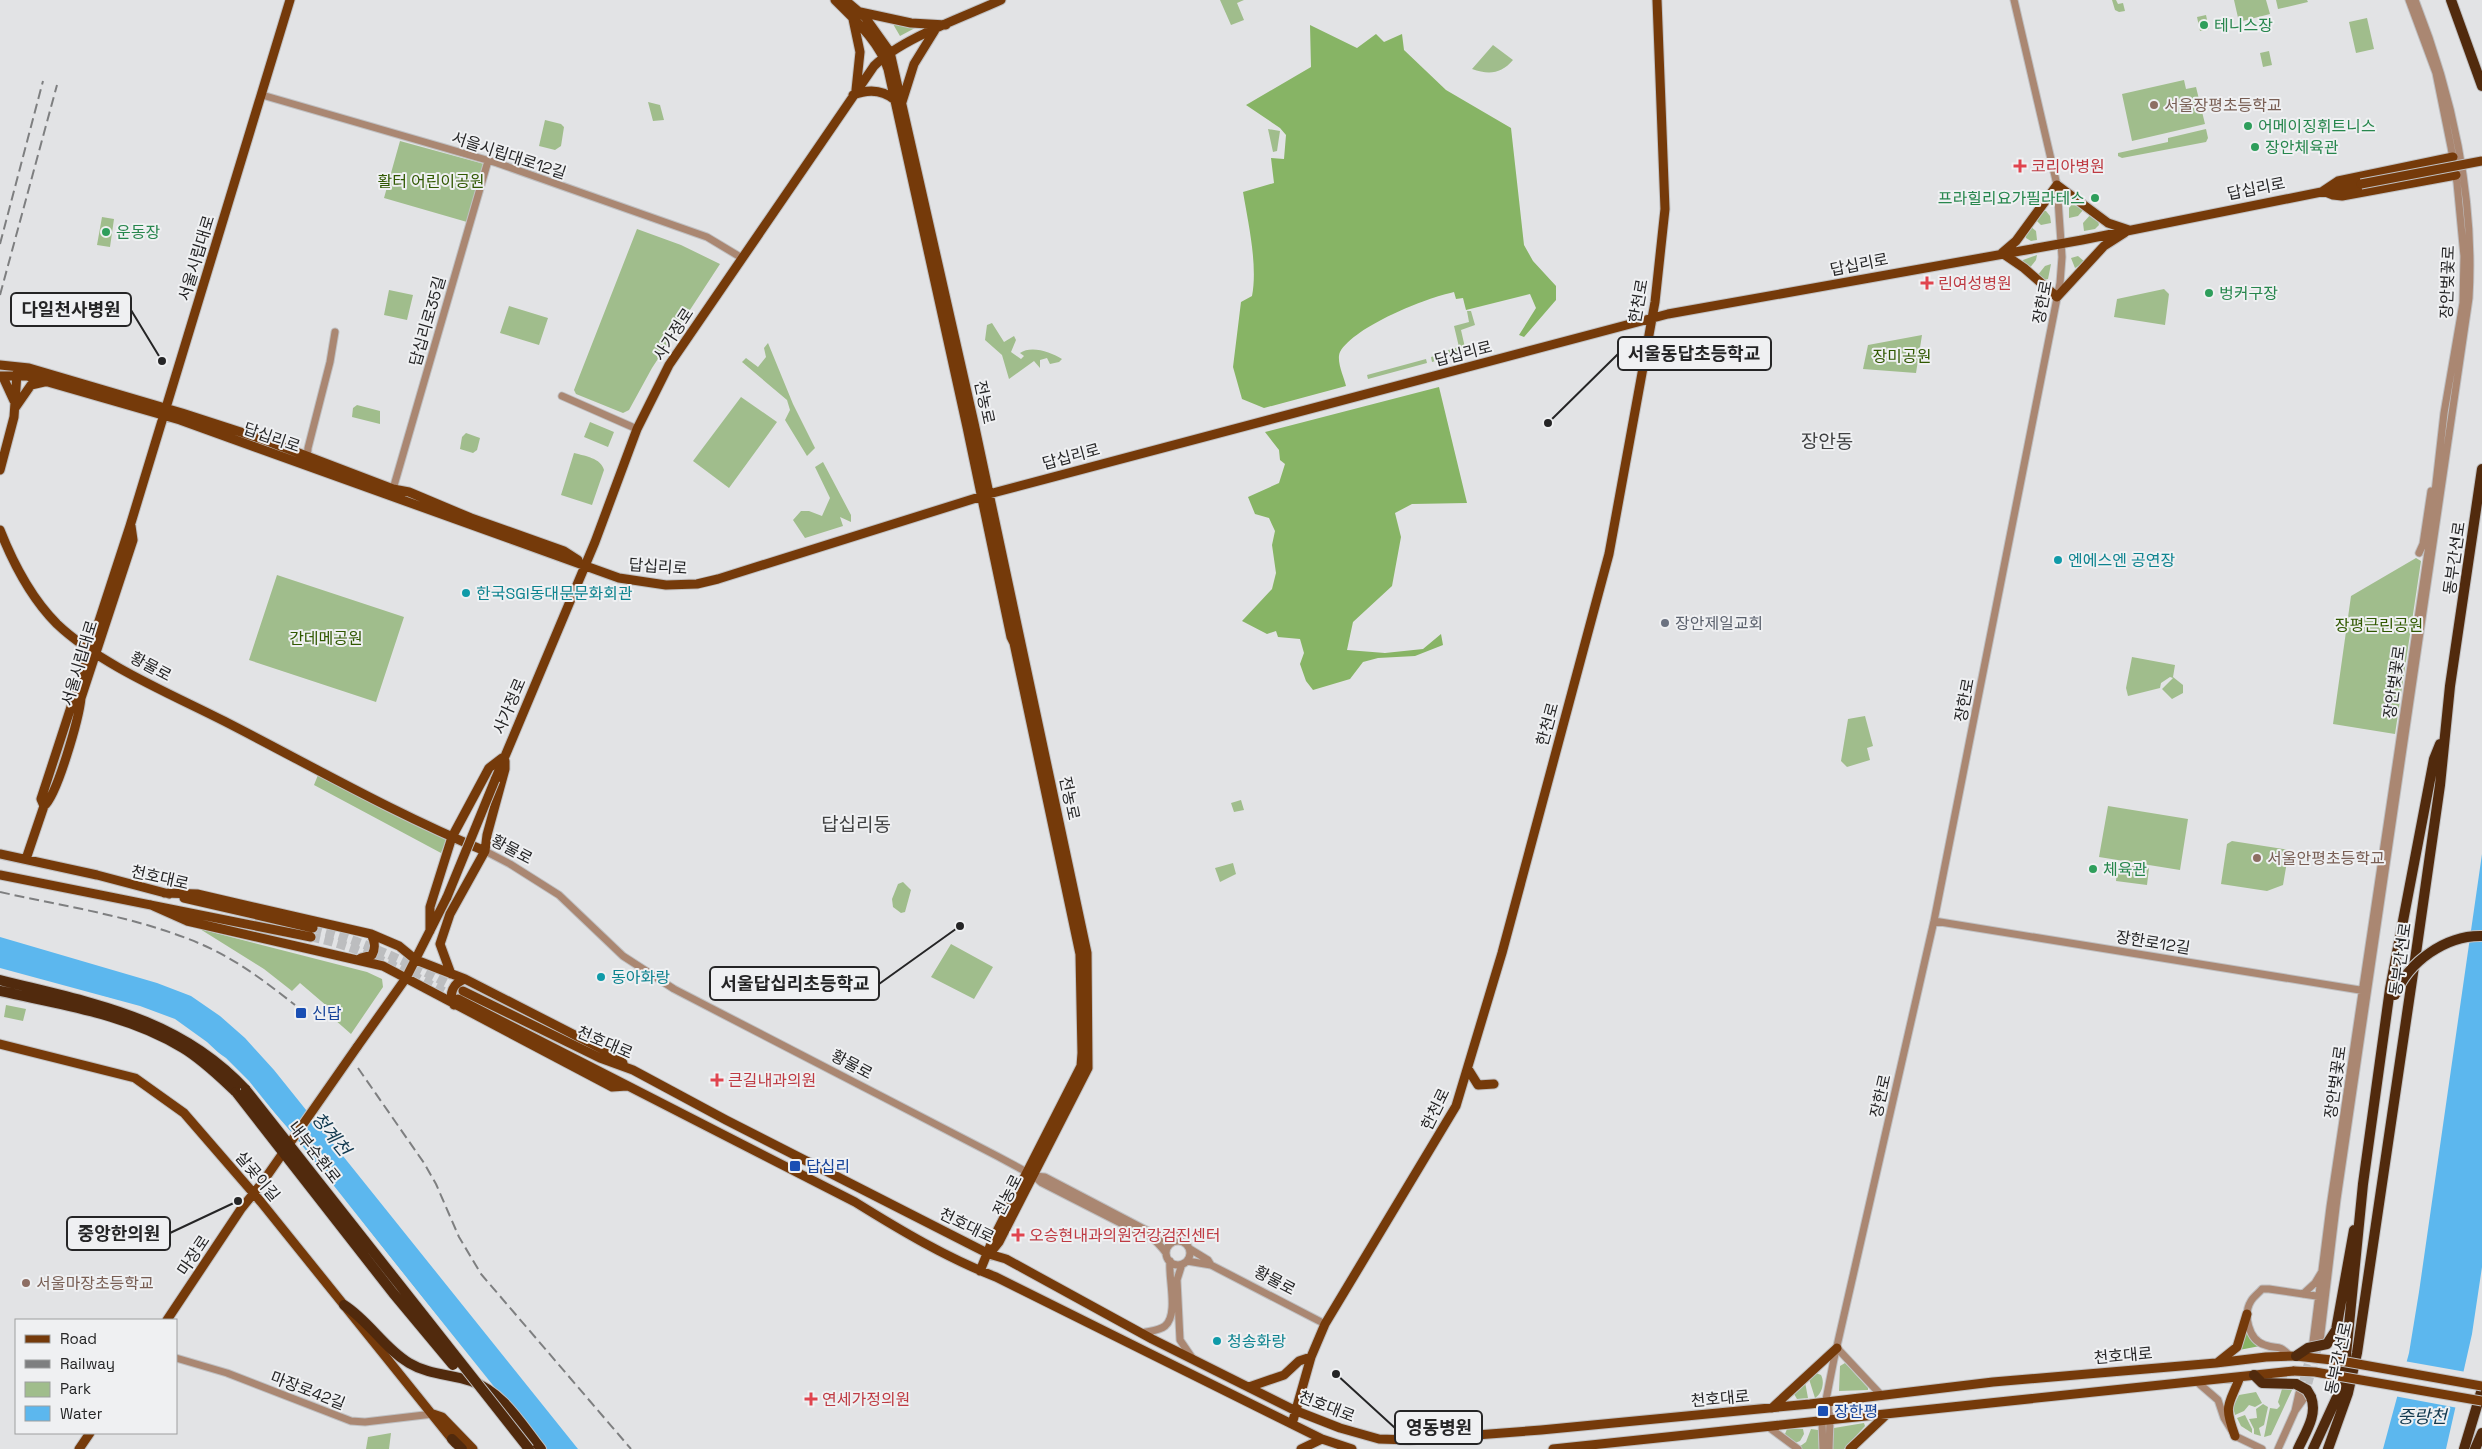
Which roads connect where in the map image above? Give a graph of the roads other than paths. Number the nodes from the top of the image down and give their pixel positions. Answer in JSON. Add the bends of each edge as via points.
{"nodes":[{"id":1,"x":290,"y":0,"type":"edge"},
{"id":2,"x":835,"y":0,"type":"edge"},
{"id":3,"x":845,"y":0,"type":"edge"},
{"id":4,"x":1001,"y":0,"type":"edge"},
{"id":5,"x":1657,"y":0,"type":"edge"},
{"id":6,"x":2014,"y":0,"type":"edge"},
{"id":7,"x":2408,"y":0,"type":"edge"},
{"id":8,"x":2414,"y":0,"type":"edge"},
{"id":9,"x":2451,"y":0,"type":"edge"},
{"id":10,"x":854,"y":14,"type":"junction"},
{"id":11,"x":946,"y":25,"type":"junction"},
{"id":12,"x":935,"y":30,"type":"junction"},
{"id":13,"x":887,"y":54,"type":"junction"},
{"id":14,"x":2482,"y":86,"type":"edge"},
{"id":15,"x":854,"y":93,"type":"junction"},
{"id":16,"x":262,"y":95,"type":"junction"},
{"id":17,"x":899,"y":101,"type":"junction"},
{"id":18,"x":2453,"y":157,"type":"junction"},
{"id":19,"x":488,"y":161,"type":"junction"},
{"id":20,"x":2482,"y":161,"type":"edge"},
{"id":21,"x":2456,"y":175,"type":"junction"},
{"id":22,"x":2057,"y":185,"type":"junction"},
{"id":23,"x":2323,"y":191,"type":"junction"},
{"id":24,"x":2129,"y":230,"type":"junction"},
{"id":25,"x":2062,"y":242,"type":"junction"},
{"id":26,"x":2002,"y":252,"type":"junction"},
{"id":27,"x":742,"y":258,"type":"junction"},
{"id":28,"x":2057,"y":297,"type":"junction"},
{"id":29,"x":1651,"y":319,"type":"junction"},
{"id":30,"x":335,"y":332,"type":"dead end"},
{"id":31,"x":0,"y":360,"type":"edge"},
{"id":32,"x":0,"y":365,"type":"edge"},
{"id":33,"x":17,"y":372,"type":"junction"},
{"id":34,"x":2,"y":380,"type":"edge"},
{"id":35,"x":45,"y":381,"type":"junction"},
{"id":36,"x":562,"y":396,"type":"dead end"},
{"id":37,"x":15,"y":405,"type":"junction"},
{"id":38,"x":165,"y":411,"type":"junction"},
{"id":39,"x":637,"y":429,"type":"junction"},
{"id":40,"x":307,"y":461,"type":"junction"},
{"id":41,"x":2482,"y":469,"type":"edge"},
{"id":42,"x":0,"y":470,"type":"edge"},
{"id":43,"x":2435,"y":479,"type":"junction"},
{"id":44,"x":393,"y":489,"type":"junction"},
{"id":45,"x":985,"y":495,"type":"junction"},
{"id":46,"x":0,"y":530,"type":"edge"},
{"id":47,"x":2419,"y":552,"type":"dead end"},
{"id":48,"x":586,"y":565,"type":"junction"},
{"id":49,"x":93,"y":652,"type":"junction"},
{"id":50,"x":2444,"y":731,"type":"junction"},
{"id":51,"x":504,"y":756,"type":"junction"},
{"id":52,"x":452,"y":838,"type":"junction"},
{"id":53,"x":485,"y":851,"type":"junction"},
{"id":54,"x":0,"y":854,"type":"edge"},
{"id":55,"x":26,"y":859,"type":"junction"},
{"id":56,"x":0,"y":875,"type":"edge"},
{"id":57,"x":164,"y":893,"type":"junction"},
{"id":58,"x":151,"y":905,"type":"junction"},
{"id":59,"x":450,"y":914,"type":"junction"},
{"id":60,"x":1934,"y":921,"type":"junction"},
{"id":61,"x":430,"y":931,"type":"junction"},
{"id":62,"x":371,"y":934,"type":"junction"},
{"id":63,"x":2482,"y":936,"type":"edge"},
{"id":64,"x":353,"y":958,"type":"junction"},
{"id":65,"x":416,"y":960,"type":"junction"},
{"id":66,"x":451,"y":974,"type":"junction"},
{"id":67,"x":406,"y":978,"type":"junction"},
{"id":68,"x":465,"y":979,"type":"junction"},
{"id":69,"x":0,"y":980,"type":"edge"},
{"id":70,"x":0,"y":990,"type":"edge"},
{"id":71,"x":2365,"y":991,"type":"junction"},
{"id":72,"x":458,"y":998,"type":"junction"},
{"id":73,"x":2386,"y":1030,"type":"junction"},
{"id":74,"x":0,"y":1044,"type":"edge"},
{"id":75,"x":1468,"y":1068,"type":"junction"},
{"id":76,"x":633,"y":1070,"type":"junction"},
{"id":77,"x":1494,"y":1084,"type":"dead end"},
{"id":78,"x":1031,"y":1174,"type":"junction"},
{"id":79,"x":2363,"y":1184,"type":"junction"},
{"id":80,"x":254,"y":1194,"type":"junction"},
{"id":81,"x":1176,"y":1234,"type":"dead end"},
{"id":82,"x":1158,"y":1236,"type":"junction"},
{"id":83,"x":1171,"y":1243,"type":"junction"},
{"id":84,"x":1190,"y":1249,"type":"junction"},
{"id":85,"x":1166,"y":1253,"type":"junction"},
{"id":86,"x":989,"y":1254,"type":"junction"},
{"id":87,"x":1170,"y":1261,"type":"junction"},
{"id":88,"x":1187,"y":1262,"type":"junction"},
{"id":89,"x":1211,"y":1265,"type":"junction"},
{"id":90,"x":2322,"y":1270,"type":"junction"},
{"id":91,"x":980,"y":1271,"type":"junction"},
{"id":92,"x":1178,"y":1277,"type":"junction"},
{"id":93,"x":2303,"y":1294,"type":"junction"},
{"id":94,"x":2322,"y":1297,"type":"junction"},
{"id":95,"x":344,"y":1305,"type":"junction"},
{"id":96,"x":1175,"y":1308,"type":"junction"},
{"id":97,"x":2247,"y":1314,"type":"junction"},
{"id":98,"x":168,"y":1319,"type":"edge"},
{"id":99,"x":1325,"y":1324,"type":"junction"},
{"id":100,"x":1142,"y":1333,"type":"junction"},
{"id":101,"x":2316,"y":1342,"type":"tunnel mouth"},
{"id":102,"x":1837,"y":1348,"type":"junction"},
{"id":103,"x":2293,"y":1355,"type":"junction"},
{"id":104,"x":1311,"y":1357,"type":"junction"},
{"id":105,"x":178,"y":1359,"type":"edge"},
{"id":106,"x":1194,"y":1360,"type":"junction"},
{"id":107,"x":2216,"y":1363,"type":"junction"},
{"id":108,"x":2254,"y":1375,"type":"junction"},
{"id":109,"x":2240,"y":1377,"type":"junction"},
{"id":110,"x":2196,"y":1381,"type":"junction"},
{"id":111,"x":1249,"y":1387,"type":"junction"},
{"id":112,"x":2482,"y":1388,"type":"edge"},
{"id":113,"x":2303,"y":1393,"type":"junction"},
{"id":114,"x":1882,"y":1396,"type":"junction"},
{"id":115,"x":2482,"y":1400,"type":"edge"},
{"id":116,"x":1827,"y":1402,"type":"junction"},
{"id":117,"x":1772,"y":1408,"type":"junction"},
{"id":118,"x":1294,"y":1410,"type":"junction"},
{"id":119,"x":434,"y":1414,"type":"junction"},
{"id":120,"x":1887,"y":1414,"type":"junction"},
{"id":121,"x":1826,"y":1420,"type":"junction"},
{"id":122,"x":1292,"y":1424,"type":"junction"},
{"id":123,"x":1767,"y":1426,"type":"junction"},
{"id":124,"x":2482,"y":1433,"type":"edge"},
{"id":125,"x":89,"y":1434,"type":"edge"},
{"id":126,"x":2236,"y":1436,"type":"junction"},
{"id":127,"x":452,"y":1439,"type":"joint"},
{"id":128,"x":1322,"y":1439,"type":"junction"},
{"id":129,"x":79,"y":1449,"type":"edge"},
{"id":130,"x":461,"y":1449,"type":"edge"},
{"id":131,"x":473,"y":1449,"type":"edge"},
{"id":132,"x":521,"y":1449,"type":"edge"},
{"id":133,"x":529,"y":1449,"type":"edge"},
{"id":134,"x":541,"y":1449,"type":"edge"},
{"id":135,"x":1301,"y":1449,"type":"edge"},
{"id":136,"x":1352,"y":1449,"type":"edge"},
{"id":137,"x":1553,"y":1449,"type":"edge"},
{"id":138,"x":1798,"y":1449,"type":"edge"},
{"id":139,"x":1823,"y":1449,"type":"edge"},
{"id":140,"x":1830,"y":1449,"type":"edge"},
{"id":141,"x":1850,"y":1449,"type":"edge"},
{"id":142,"x":2262,"y":1449,"type":"edge"},
{"id":143,"x":2278,"y":1449,"type":"edge"},
{"id":144,"x":2298,"y":1449,"type":"edge"},
{"id":145,"x":2313,"y":1449,"type":"edge"},
{"id":146,"x":2328,"y":1449,"type":"edge"},
{"id":147,"x":2464,"y":1449,"type":"edge"},
{"id":148,"x":2475,"y":1449,"type":"edge"}],
"edges":[{"from":1,"to":16,"type":"main road","name":"서울시립대로"},
{"from":2,"to":10,"type":"main road","name":"전농로"},
{"from":3,"to":10,"type":"main road","name":"전농로"},
{"from":4,"to":11,"type":"main road","name":"사가정로"},
{"from":5,"to":29,"type":"main road","name":"한천로","via":[[1665,210]]},
{"from":6,"to":22,"type":"street","name":"장한로"},
{"from":7,"to":18,"type":"street","name":"장안벚꽃로","via":[[2436,73]]},
{"from":8,"to":71,"type":"street","name":"장안벚꽃로","via":[[2441,71],[2459,156],[2469,245],[2470,288]]},
{"from":9,"to":14,"type":"highway"},
{"from":10,"to":11,"type":"main road"},
{"from":10,"to":13,"type":"main road","name":"전농로"},
{"from":10,"to":15,"type":"main road","via":[[860,52]]},
{"from":11,"to":12,"type":"main road","name":"사가정로"},
{"from":12,"to":13,"type":"main road","name":"사가정로"},
{"from":12,"to":17,"type":"main road","via":[[916,59]]},
{"from":13,"to":15,"type":"main road","name":"사가정로"},
{"from":13,"to":17,"type":"main road","name":"전농로"},
{"from":15,"to":17,"type":"main road","via":[[874,90]]},
{"from":15,"to":27,"type":"main road","name":"사가정로"},
{"from":16,"to":19,"type":"street","name":"서울시립대로12길"},
{"from":16,"to":38,"type":"main road","name":"서울시립대로"},
{"from":17,"to":45,"type":"main road","name":"전농로"},
{"from":18,"to":21,"type":"street","name":"장안벚꽃로"},
{"from":18,"to":23,"type":"main road","via":[[2338,180]]},
{"from":19,"to":27,"type":"street","name":"서울시립대로12길","via":[[707,237]]},
{"from":19,"to":44,"type":"street","name":"답십리로35길"},
{"from":20,"to":23,"type":"main road","name":"답십리로","bridge":true},
{"from":21,"to":23,"type":"main road","via":[[2342,196]]},
{"from":21,"to":43,"type":"street","name":"장안벚꽃로","via":[[2464,256],[2463,304]]},
{"from":22,"to":24,"type":"main road","via":[[2108,223]]},
{"from":22,"to":25,"type":"street","name":"장한로"},
{"from":22,"to":26,"type":"main road","via":[[2016,240]]},
{"from":23,"to":24,"type":"main road","name":"답십리로"},
{"from":24,"to":25,"type":"main road","name":"답십리로"},
{"from":24,"to":28,"type":"main road","via":[[2104,246]]},
{"from":25,"to":26,"type":"main road","name":"답십리로"},
{"from":25,"to":28,"type":"street","name":"장한로"},
{"from":26,"to":28,"type":"main road"},
{"from":26,"to":29,"type":"main road","name":"답십리로"},
{"from":27,"to":39,"type":"main road","name":"사가정로","via":[[669,365]]},
{"from":28,"to":60,"type":"street","name":"장한로"},
{"from":29,"to":45,"type":"main road","name":"답십리로"},
{"from":29,"to":75,"type":"main road","name":"한천로","via":[[1609,554],[1505,943]]},
{"from":30,"to":40,"type":"street"},
{"from":31,"to":33,"type":"main road","name":"답십리로"},
{"from":32,"to":33,"type":"main road","name":"답십리로"},
{"from":33,"to":34,"type":"main road","name":"답십리로"},
{"from":33,"to":35,"type":"main road","name":"답십리로"},
{"from":33,"to":37,"type":"main road"},
{"from":33,"to":38,"type":"main road","name":"답십리로","via":[[29,368]]},
{"from":34,"to":37,"type":"main road"},
{"from":35,"to":37,"type":"main road","via":[[31,385],[22,402]]},
{"from":35,"to":38,"type":"main road","name":"답십리로"},
{"from":36,"to":39,"type":"street"},
{"from":37,"to":42,"type":"main road"},
{"from":38,"to":40,"type":"main road","name":"답십리로"},
{"from":38,"to":49,"type":"main road","name":"서울시립대로"},
{"from":39,"to":48,"type":"main road","name":"사가정로"},
{"from":40,"to":44,"type":"main road","name":"답십리로"},
{"from":40,"to":48,"type":"main road","name":"답십리로","via":[[470,526]]},
{"from":41,"to":50,"type":"highway","name":"동부간선로"},
{"from":43,"to":47,"type":"street"},
{"from":43,"to":71,"type":"street","name":"장안벚꽃로","via":[[2429,545]]},
{"from":44,"to":48,"type":"main road","name":"답십리로","via":[[409,492],[564,551]]},
{"from":45,"to":48,"type":"main road","name":"답십리로","via":[[751,570],[697,584],[630,581]]},
{"from":45,"to":78,"type":"main road","name":"전농로","via":[[1087,953],[1088,1068]]},
{"from":46,"to":49,"type":"main road","name":"황물로","via":[[40,604],[62,628]]},
{"from":48,"to":51,"type":"main road","name":"사가정로"},
{"from":49,"to":52,"type":"main road","name":"황물로"},
{"from":49,"to":55,"type":"main road","name":"서울시립대로","via":[[41,799],[44,806]]},
{"from":50,"to":73,"type":"highway","via":[[2434,759],[2415,855],[2390,989]]},
{"from":50,"to":146,"type":"highway","name":"동부간선로","via":[[2440,785],[2357,1353],[2348,1393]]},
{"from":51,"to":52,"type":"main road","via":[[489,768]]},
{"from":51,"to":53,"type":"main road","via":[[505,769]]},
{"from":51,"to":61,"type":"main road","name":"사가정로","bridge":true},
{"from":52,"to":53,"type":"main road","name":"황물로"},
{"from":52,"to":61,"type":"main road","via":[[430,907]]},
{"from":53,"to":59,"type":"main road"},
{"from":53,"to":78,"type":"street","name":"황물로","via":[[559,895],[628,960],[674,989]]},
{"from":54,"to":55,"type":"main road","name":"천호대로"},
{"from":55,"to":57,"type":"main road","name":"천호대로"},
{"from":56,"to":58,"type":"main road","name":"천호대로"},
{"from":57,"to":58,"type":"main road","name":"천호대로","via":[[312,932]]},
{"from":57,"to":62,"type":"main road","via":[[197,894]]},
{"from":58,"to":64,"type":"main road","via":[[187,921]]},
{"from":59,"to":61,"type":"main road"},
{"from":59,"to":66,"type":"main road","via":[[440,944]]},
{"from":60,"to":71,"type":"street","name":"장한로12길"},
{"from":60,"to":102,"type":"street","name":"장한로"},
{"from":61,"to":65,"type":"main road"},
{"from":62,"to":64,"type":"main road","via":[[375,946],[372,956]]},
{"from":62,"to":65,"type":"main road","via":[[399,946]]},
{"from":63,"to":73,"type":"highway","bridge":true,"via":[[2463,938],[2431,952],[2406,976],[2395,995]]},
{"from":64,"to":67,"type":"main road","via":[[383,966]]},
{"from":65,"to":66,"type":"main road"},
{"from":65,"to":67,"type":"main road"},
{"from":66,"to":68,"type":"main road"},
{"from":67,"to":72,"type":"main road"},
{"from":67,"to":80,"type":"main road","name":"마장로","bridge":true},
{"from":68,"to":72,"type":"main road","via":[[457,983],[452,992],[451,999]]},
{"from":68,"to":76,"type":"main road","via":[[604,1050]]},
{"from":69,"to":133,"type":"highway","name":"내부순환로","bridge":true,"via":[[86,1001],[153,1023],[186,1040],[223,1067],[258,1103]]},
{"from":70,"to":132,"type":"highway","name":"내부순환로","bridge":true,"via":[[113,1017],[183,1048],[210,1068],[258,1118],[393,1293]]},
{"from":71,"to":90,"type":"street","name":"장안벚꽃로"},
{"from":71,"to":94,"type":"street","name":"장안벚꽃로"},
{"from":72,"to":76,"type":"main road","name":"천호대로"},
{"from":72,"to":91,"type":"main road","name":"천호대로","via":[[612,1087],[629,1086],[855,1202],[894,1227]]},
{"from":73,"to":79,"type":"highway"},
{"from":74,"to":80,"type":"main road","name":"살곶이길","via":[[135,1078],[196,1125]]},
{"from":75,"to":77,"type":"main road","via":[[1478,1085]]},
{"from":75,"to":99,"type":"main road","name":"한천로","via":[[1456,1106],[1444,1129]]},
{"from":76,"to":86,"type":"main road","name":"천호대로"},
{"from":78,"to":82,"type":"street","name":"황물로","via":[[1045,1177]]},
{"from":78,"to":85,"type":"street","name":"황물로","via":[[1042,1183],[1158,1242]]},
{"from":78,"to":86,"type":"main road","name":"전농로","via":[[993,1239]]},
{"from":79,"to":103,"type":"highway","bridge":true,"via":[[2336,1330],[2327,1344]]},
{"from":79,"to":145,"type":"highway","via":[[2345,1365],[2337,1397]]},
{"from":80,"to":95,"type":"main road","name":"살곶이길"},
{"from":80,"to":98,"type":"main road","name":"마장로"},
{"from":81,"to":82,"type":"street"},
{"from":82,"to":83,"type":"street","name":"황물로"},
{"from":83,"to":84,"type":"street","via":[[1181,1241]]},
{"from":83,"to":85,"type":"street"},
{"from":84,"to":88,"type":"street"},
{"from":84,"to":89,"type":"street","name":"황물로"},
{"from":85,"to":87,"type":"street"},
{"from":86,"to":91,"type":"main road","name":"전농로"},
{"from":86,"to":100,"type":"main road","name":"천호대로","via":[[1006,1259]]},
{"from":87,"to":88,"type":"street"},
{"from":87,"to":96,"type":"street"},
{"from":88,"to":89,"type":"street","name":"황물로"},
{"from":88,"to":92,"type":"street"},
{"from":88,"to":92,"type":"street"},
{"from":89,"to":99,"type":"street","name":"황물로"},
{"from":90,"to":93,"type":"street","via":[[2315,1283]]},
{"from":90,"to":94,"type":"street","name":"장안벚꽃로"},
{"from":91,"to":122,"type":"main road","name":"천호대로"},
{"from":92,"to":96,"type":"street"},
{"from":93,"to":94,"type":"street"},
{"from":93,"to":97,"type":"street","via":[[2262,1290],[2251,1301]]},
{"from":94,"to":101,"type":"street","name":"장안벚꽃로"},
{"from":95,"to":119,"type":"main road","name":"살곶이길"},
{"from":95,"to":134,"type":"highway","bridge":true,"via":[[360,1314],[392,1350],[422,1370],[470,1381],[493,1392]]},
{"from":96,"to":100,"type":"street","via":[[1166,1326]]},
{"from":96,"to":106,"type":"street","via":[[1180,1340]]},
{"from":97,"to":103,"type":"street","via":[[2250,1331],[2258,1341],[2280,1346]]},
{"from":97,"to":107,"type":"main road","via":[[2237,1346]]},
{"from":99,"to":104,"type":"main road","name":"한천로"},
{"from":100,"to":106,"type":"main road","name":"천호대로"},
{"from":102,"to":114,"type":"street"},
{"from":102,"to":116,"type":"street","name":"장한로"},
{"from":102,"to":117,"type":"main road"},
{"from":103,"to":107,"type":"main road","name":"천호대로"},
{"from":103,"to":112,"type":"main road","name":"천호대로","bridge":true},
{"from":104,"to":111,"type":"main road","via":[[1284,1375]]},
{"from":104,"to":118,"type":"main road","name":"한천로"},
{"from":105,"to":119,"type":"street","name":"마장로42길","via":[[227,1373],[351,1421]]},
{"from":106,"to":111,"type":"main road","name":"천호대로"},
{"from":107,"to":114,"type":"main road","name":"천호대로","via":[[1993,1382]]},
{"from":108,"to":109,"type":"main road","name":"천호대로"},
{"from":108,"to":113,"type":"highway","via":[[2262,1383]]},
{"from":108,"to":115,"type":"main road","name":"천호대로","bridge":true,"via":[[2315,1372]]},
{"from":109,"to":110,"type":"main road","name":"천호대로"},
{"from":109,"to":126,"type":"main road","via":[[2227,1406]]},
{"from":110,"to":120,"type":"main road","name":"천호대로"},
{"from":110,"to":126,"type":"street","via":[[2218,1400],[2224,1418]]},
{"from":111,"to":118,"type":"main road","name":"천호대로"},
{"from":112,"to":147,"type":"highway"},
{"from":113,"to":143,"type":"street"},
{"from":113,"to":144,"type":"highway","via":[[2314,1407]]},
{"from":114,"to":116,"type":"main road","name":"천호대로"},
{"from":116,"to":117,"type":"main road","name":"천호대로"},
{"from":116,"to":121,"type":"street","name":"장한로"},
{"from":117,"to":118,"type":"main road","name":"천호대로","via":[[1394,1440],[1379,1440]]},
{"from":118,"to":122,"type":"main road","name":"한천로"},
{"from":119,"to":127,"type":"main road","name":"살곶이길"},
{"from":119,"to":131,"type":"main road","name":"살곶이길","via":[[442,1416]]},
{"from":120,"to":121,"type":"main road","name":"천호대로"},
{"from":120,"to":141,"type":"main road"},
{"from":121,"to":123,"type":"main road","name":"천호대로"},
{"from":121,"to":139,"type":"street","name":"장한로"},
{"from":121,"to":140,"type":"street","name":"장한로"},
{"from":122,"to":128,"type":"main road","name":"천호대로"},
{"from":123,"to":137,"type":"main road","name":"천호대로"},
{"from":123,"to":138,"type":"street"},
{"from":124,"to":148,"type":"highway"},
{"from":125,"to":129,"type":"main road"},
{"from":126,"to":142,"type":"street"},
{"from":127,"to":130,"type":"highway"},
{"from":128,"to":135,"type":"main road"},
{"from":128,"to":136,"type":"main road","name":"천호대로"}]}
